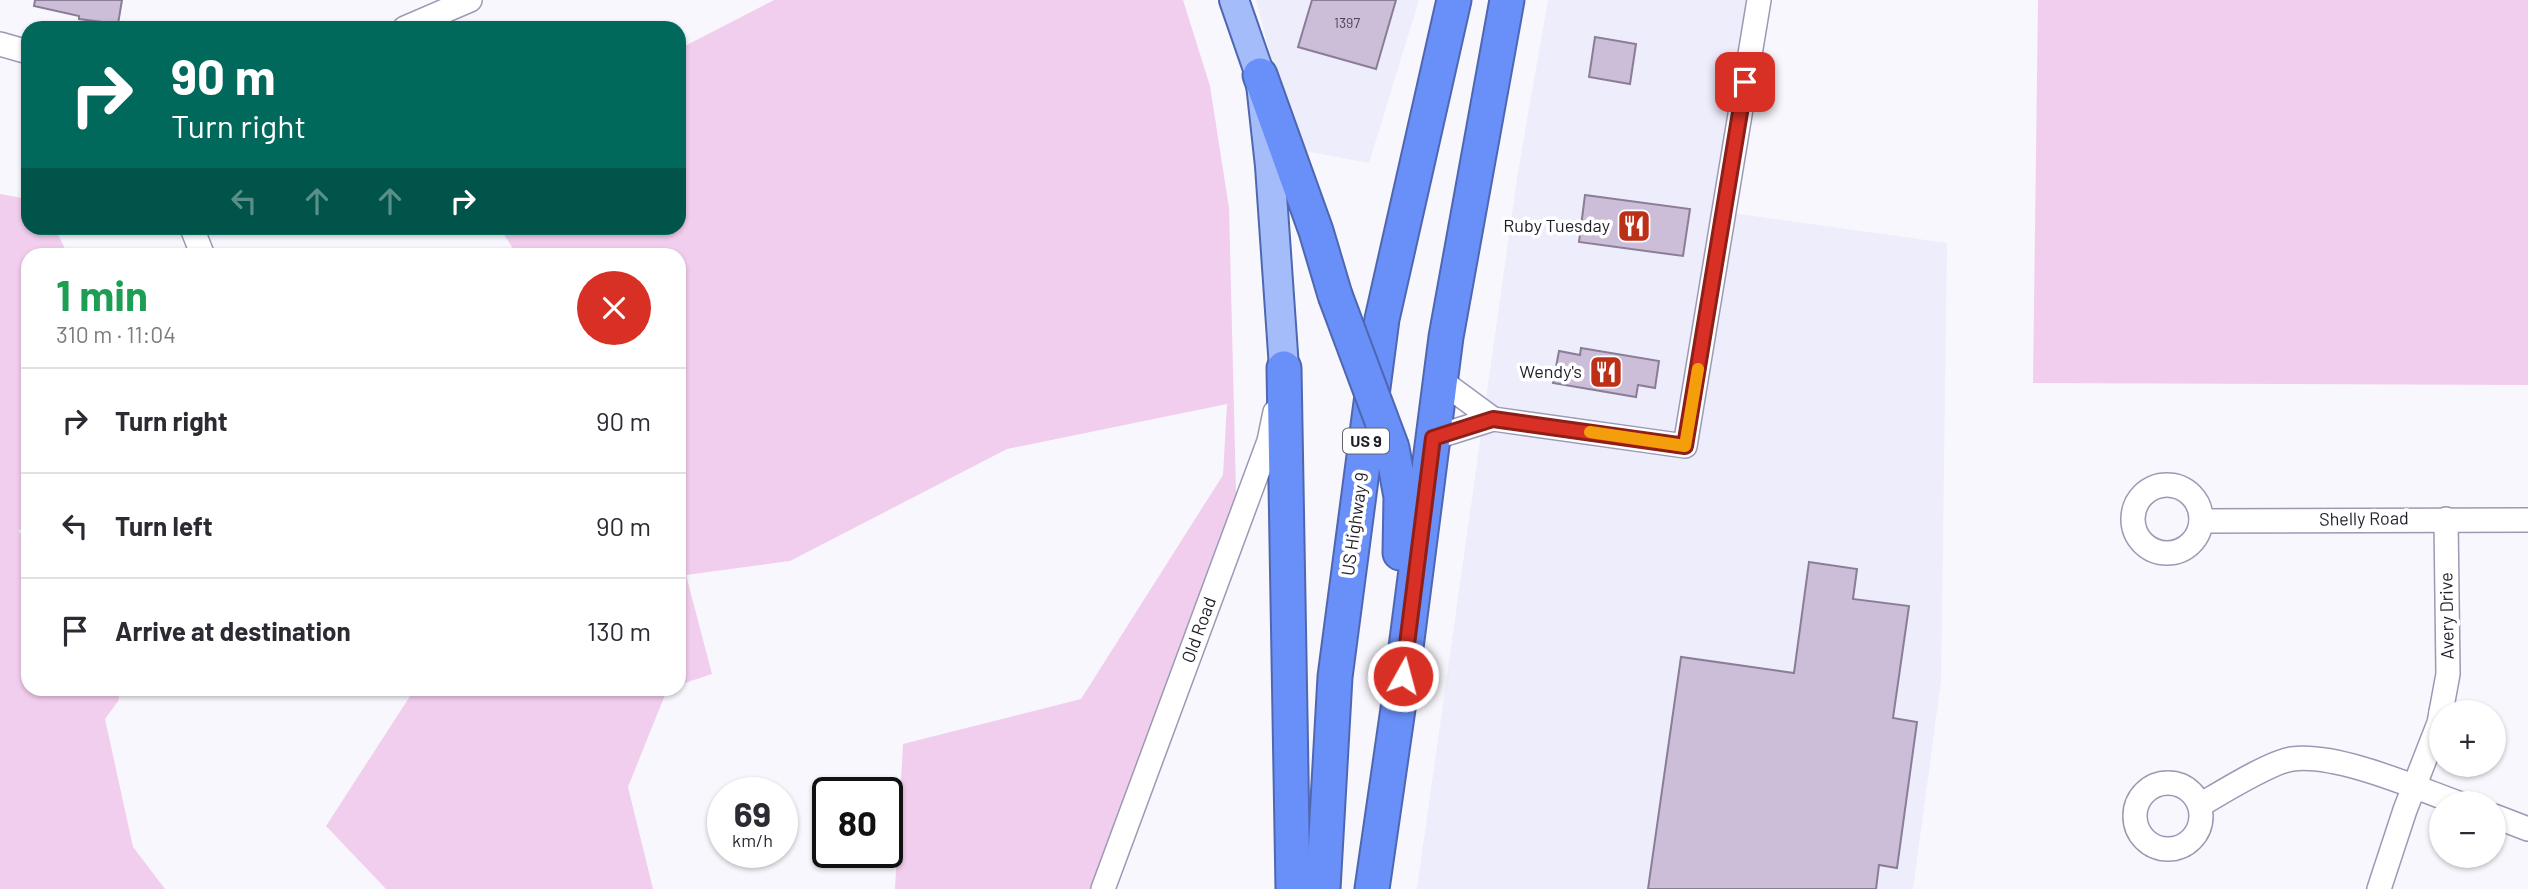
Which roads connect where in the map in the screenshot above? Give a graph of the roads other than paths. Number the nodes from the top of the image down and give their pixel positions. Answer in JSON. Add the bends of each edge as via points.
{"nodes":[{"id":1,"x":470,"y":0,"type":"edge"},
{"id":2,"x":1234,"y":0,"type":"edge"},
{"id":3,"x":1454,"y":0,"type":"edge"},
{"id":4,"x":1507,"y":0,"type":"edge"},
{"id":5,"x":1759,"y":0,"type":"edge"},
{"id":6,"x":421,"y":21,"type":"edge"},
{"id":7,"x":0,"y":44,"type":"edge"},
{"id":8,"x":21,"y":49,"type":"edge"},
{"id":9,"x":1260,"y":75,"type":"junction"},
{"id":10,"x":1284,"y":368,"type":"junction"},
{"id":11,"x":1440,"y":380,"type":"junction"},
{"id":12,"x":1493,"y":419,"type":"junction"},
{"id":13,"x":1433,"y":438,"type":"junction"},
{"id":14,"x":2446,"y":519,"type":"junction"},
{"id":15,"x":2528,"y":520,"type":"edge"},
{"id":16,"x":2201,"y":521,"type":"dead end"},
{"id":17,"x":2443,"y":700,"type":"edge"},
{"id":18,"x":1399,"y":702,"type":"junction"},
{"id":19,"x":2429,"y":750,"type":"edge"},
{"id":20,"x":2414,"y":787,"type":"junction"},
{"id":21,"x":2429,"y":792,"type":"edge"},
{"id":22,"x":2200,"y":805,"type":"dead end"},
{"id":23,"x":2506,"y":820,"type":"edge"},
{"id":24,"x":2528,"y":828,"type":"edge"},
{"id":25,"x":1103,"y":889,"type":"edge"},
{"id":26,"x":1293,"y":889,"type":"edge"},
{"id":27,"x":1323,"y":889,"type":"edge"},
{"id":28,"x":1372,"y":889,"type":"edge"},
{"id":29,"x":2379,"y":889,"type":"edge"}],
"edges":[{"from":1,"to":6,"type":"street"},
{"from":2,"to":9,"type":"main road"},
{"from":3,"to":27,"type":"highway","name":"US Highway 9","number":"US 9","via":[[1382,319],[1335,677]]},
{"from":4,"to":11,"type":"highway"},
{"from":5,"to":12,"type":"street","via":[[1685,446]]},
{"from":7,"to":8,"type":"street"},
{"from":9,"to":10,"type":"main road"},
{"from":9,"to":18,"type":"highway","bridge":true,"via":[[1391,448],[1401,497]]},
{"from":10,"to":25,"type":"street","name":"Old Road","via":[[1269,441]]},
{"from":10,"to":26,"type":"highway"},
{"from":11,"to":12,"type":"street"},
{"from":11,"to":13,"type":"highway"},
{"from":12,"to":13,"type":"street"},
{"from":13,"to":18,"type":"highway"},
{"from":14,"to":15,"type":"street","name":"Shelly Road"},
{"from":14,"to":16,"type":"street","name":"Shelly Road"},
{"from":14,"to":17,"type":"street","name":"Avery Drive","via":[[2448,674]]},
{"from":18,"to":28,"type":"highway"},
{"from":19,"to":20,"type":"street","name":"Avery Drive"},
{"from":20,"to":21,"type":"street"},
{"from":20,"to":22,"type":"street","via":[[2333,760],[2290,759]]},
{"from":20,"to":29,"type":"street","name":"Avery Drive"},
{"from":23,"to":24,"type":"street"}]}
